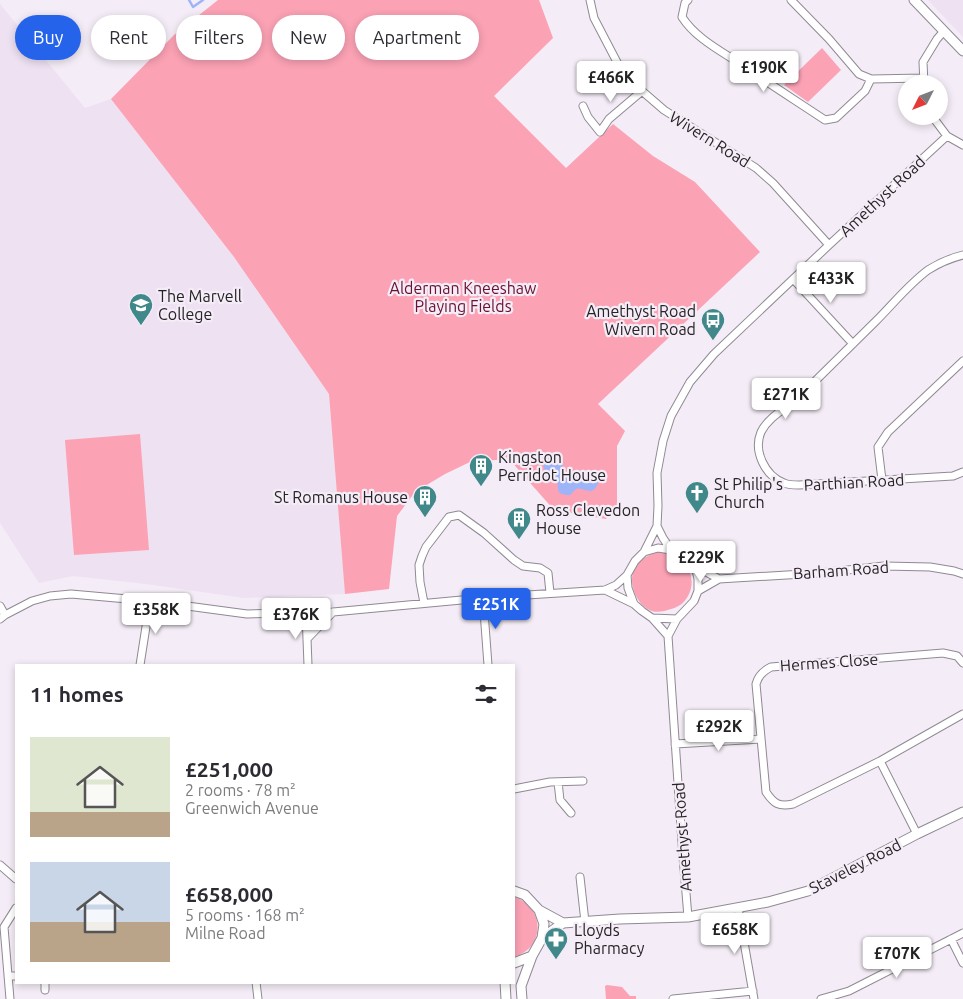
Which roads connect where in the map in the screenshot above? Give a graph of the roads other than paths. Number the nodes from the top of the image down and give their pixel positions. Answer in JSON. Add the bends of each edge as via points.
{"nodes":[{"id":1,"x":590,"y":0,"type":"edge"},
{"id":2,"x":688,"y":0,"type":"edge"},
{"id":3,"x":791,"y":0,"type":"edge"},
{"id":4,"x":914,"y":0,"type":"edge"},
{"id":5,"x":944,"y":31,"type":"junction"},
{"id":6,"x":963,"y":51,"type":"edge"},
{"id":7,"x":924,"y":75,"type":"edge"},
{"id":8,"x":871,"y":79,"type":"junction"},
{"id":9,"x":898,"y":80,"type":"edge"},
{"id":10,"x":642,"y":91,"type":"junction"},
{"id":11,"x":583,"y":106,"type":"dead end"},
{"id":12,"x":939,"y":125,"type":"edge"},
{"id":13,"x":947,"y":136,"type":"junction"},
{"id":14,"x":963,"y":145,"type":"edge"},
{"id":15,"x":829,"y":245,"type":"junction"},
{"id":16,"x":963,"y":255,"type":"edge"},
{"id":17,"x":793,"y":279,"type":"junction"},
{"id":18,"x":853,"y":344,"type":"junction"},
{"id":19,"x":963,"y":361,"type":"edge"},
{"id":20,"x":963,"y":472,"type":"edge"},
{"id":21,"x":882,"y":480,"type":"junction"},
{"id":22,"x":657,"y":526,"type":"junction"},
{"id":23,"x":671,"y":550,"type":"junction"},
{"id":24,"x":644,"y":552,"type":"junction"},
{"id":25,"x":695,"y":566,"type":"junction"},
{"id":26,"x":963,"y":574,"type":"edge"},
{"id":27,"x":627,"y":575,"type":"junction"},
{"id":28,"x":719,"y":579,"type":"junction"},
{"id":29,"x":605,"y":590,"type":"junction"},
{"id":30,"x":698,"y":591,"type":"junction"},
{"id":31,"x":550,"y":593,"type":"junction"},
{"id":32,"x":483,"y":598,"type":"junction"},
{"id":33,"x":150,"y":601,"type":"junction"},
{"id":34,"x":424,"y":603,"type":"junction"},
{"id":35,"x":634,"y":604,"type":"junction"},
{"id":36,"x":0,"y":606,"type":"edge"},
{"id":37,"x":333,"y":612,"type":"junction"},
{"id":38,"x":306,"y":613,"type":"junction"},
{"id":39,"x":3,"y":617,"type":"edge"},
{"id":40,"x":652,"y":618,"type":"junction"},
{"id":41,"x":677,"y":619,"type":"junction"},
{"id":42,"x":668,"y":636,"type":"junction"},
{"id":43,"x":307,"y":640,"type":"junction"},
{"id":44,"x":963,"y":663,"type":"edge"},
{"id":45,"x":140,"y":664,"type":"edge"},
{"id":46,"x":308,"y":664,"type":"edge"},
{"id":47,"x":488,"y":664,"type":"edge"},
{"id":48,"x":963,"y":714,"type":"edge"},
{"id":49,"x":761,"y":739,"type":"junction"},
{"id":50,"x":676,"y":744,"type":"junction"},
{"id":51,"x":880,"y":761,"type":"junction"},
{"id":52,"x":583,"y":781,"type":"dead end"},
{"id":53,"x":558,"y":782,"type":"junction"},
{"id":54,"x":515,"y":789,"type":"edge"},
{"id":55,"x":963,"y":812,"type":"edge"},
{"id":56,"x":571,"y":813,"type":"dead end"},
{"id":57,"x":917,"y":834,"type":"junction"},
{"id":58,"x":0,"y":865,"type":"edge"},
{"id":59,"x":580,"y":877,"type":"dead end"},
{"id":60,"x":15,"y":878,"type":"edge"},
{"id":61,"x":515,"y":891,"type":"edge"},
{"id":62,"x":738,"y":908,"type":"junction"},
{"id":63,"x":15,"y":909,"type":"edge"},
{"id":64,"x":539,"y":910,"type":"junction"},
{"id":65,"x":688,"y":917,"type":"junction"},
{"id":66,"x":585,"y":922,"type":"junction"},
{"id":67,"x":563,"y":923,"type":"junction"},
{"id":68,"x":2,"y":927,"type":"edge"},
{"id":69,"x":963,"y":933,"type":"edge"},
{"id":70,"x":542,"y":938,"type":"junction"},
{"id":71,"x":950,"y":939,"type":"junction"},
{"id":72,"x":532,"y":956,"type":"junction"},
{"id":73,"x":963,"y":963,"type":"edge"},
{"id":74,"x":515,"y":964,"type":"edge"},
{"id":75,"x":8,"y":976,"type":"junction"},
{"id":76,"x":15,"y":976,"type":"edge"},
{"id":77,"x":256,"y":984,"type":"edge"},
{"id":78,"x":506,"y":984,"type":"edge"},
{"id":79,"x":754,"y":995,"type":"edge"},
{"id":80,"x":10,"y":999,"type":"edge"},
{"id":81,"x":258,"y":999,"type":"edge"},
{"id":82,"x":506,"y":999,"type":"edge"},
{"id":83,"x":522,"y":999,"type":"edge"},
{"id":84,"x":673,"y":999,"type":"edge"},
{"id":85,"x":821,"y":999,"type":"edge"}],
"edges":[{"from":1,"to":10,"type":"street","name":"Wivern Road","via":[[594,18],[618,64]]},
{"from":2,"to":8,"type":"street","via":[[682,16],[697,34],[824,120],[836,118],[865,91]]},
{"from":3,"to":8,"type":"street","via":[[859,74]]},
{"from":4,"to":5,"type":"street"},
{"from":5,"to":6,"type":"street"},
{"from":5,"to":7,"type":"street","via":[[923,62]]},
{"from":8,"to":9,"type":"street"},
{"from":10,"to":11,"type":"street","via":[[600,132]]},
{"from":10,"to":15,"type":"street","name":"Wivern Road","via":[[664,110],[756,168]]},
{"from":12,"to":13,"type":"street"},
{"from":13,"to":14,"type":"street"},
{"from":13,"to":15,"type":"street","name":"Amethyst Road"},
{"from":15,"to":17,"type":"street","name":"Amethyst Road"},
{"from":16,"to":18,"type":"street","name":"Parthian Road","via":[[928,270]]},
{"from":17,"to":18,"type":"street"},
{"from":17,"to":22,"type":"street","name":"Amethyst Road","via":[[714,354],[690,382],[663,441],[656,473]]},
{"from":18,"to":21,"type":"street","name":"Parthian Road","via":[[768,423],[759,439],[759,452],[771,475],[785,484],[799,486]]},
{"from":19,"to":21,"type":"street","via":[[888,432],[878,447]]},
{"from":20,"to":21,"type":"street","name":"Parthian Road","via":[[953,476]]},
{"from":22,"to":23,"type":"street"},
{"from":22,"to":24,"type":"street","name":"Amethyst Road"},
{"from":23,"to":24,"type":"street","via":[[658,548]]},
{"from":23,"to":25,"type":"street"},
{"from":24,"to":27,"type":"street"},
{"from":25,"to":28,"type":"street"},
{"from":25,"to":30,"type":"street"},
{"from":26,"to":28,"type":"street","name":"Barham Road","via":[[930,567],[884,566]]},
{"from":27,"to":29,"type":"street"},
{"from":27,"to":35,"type":"street"},
{"from":28,"to":30,"type":"street","name":"Barham Road"},
{"from":29,"to":31,"type":"street"},
{"from":29,"to":35,"type":"street"},
{"from":30,"to":41,"type":"street","via":[[694,601]]},
{"from":31,"to":32,"type":"street"},
{"from":31,"to":34,"type":"street","via":[[548,573],[540,568],[523,566],[459,514],[449,518],[422,556],[420,582]]},
{"from":32,"to":34,"type":"street"},
{"from":32,"to":47,"type":"street"},
{"from":33,"to":38,"type":"street","via":[[247,614]]},
{"from":33,"to":39,"type":"street","via":[[71,594],[50,596],[32,601]]},
{"from":33,"to":45,"type":"street"},
{"from":34,"to":37,"type":"street"},
{"from":35,"to":40,"type":"street"},
{"from":36,"to":39,"type":"street"},
{"from":37,"to":38,"type":"street"},
{"from":37,"to":43,"type":"street"},
{"from":38,"to":43,"type":"street"},
{"from":40,"to":41,"type":"street"},
{"from":40,"to":42,"type":"street"},
{"from":41,"to":42,"type":"street"},
{"from":42,"to":50,"type":"street","name":"Amethyst Road"},
{"from":43,"to":46,"type":"street"},
{"from":44,"to":49,"type":"street","name":"Hermes Close","via":[[957,656],[943,653],[771,667],[760,674],[756,684]]},
{"from":48,"to":51,"type":"street","name":"Hermes Close"},
{"from":49,"to":50,"type":"street"},
{"from":49,"to":51,"type":"street","name":"Hermes Close","via":[[766,792],[775,803],[782,805],[793,804]]},
{"from":50,"to":65,"type":"street","name":"Amethyst Road"},
{"from":51,"to":57,"type":"street"},
{"from":52,"to":53,"type":"street"},
{"from":53,"to":54,"type":"street"},
{"from":53,"to":56,"type":"street","via":[[560,800]]},
{"from":55,"to":57,"type":"street","name":"Staveley Road"},
{"from":57,"to":62,"type":"street","name":"Staveley Road","via":[[808,892]]},
{"from":58,"to":60,"type":"street"},
{"from":59,"to":66,"type":"street"},
{"from":61,"to":64,"type":"street","via":[[525,895]]},
{"from":62,"to":65,"type":"street","name":"Staveley Road"},
{"from":62,"to":79,"type":"street"},
{"from":63,"to":68,"type":"street"},
{"from":64,"to":67,"type":"street"},
{"from":64,"to":70,"type":"street","via":[[544,924]]},
{"from":65,"to":66,"type":"street","name":"Staveley Road"},
{"from":66,"to":67,"type":"street","name":"Staveley Road"},
{"from":67,"to":70,"type":"street"},
{"from":68,"to":75,"type":"street"},
{"from":69,"to":71,"type":"street"},
{"from":70,"to":72,"type":"street"},
{"from":71,"to":73,"type":"street"},
{"from":71,"to":85,"type":"street","via":[[849,991]]},
{"from":72,"to":74,"type":"street"},
{"from":72,"to":83,"type":"street","via":[[521,986]]},
{"from":75,"to":76,"type":"street"},
{"from":75,"to":80,"type":"street"},
{"from":77,"to":81,"type":"street"},
{"from":78,"to":82,"type":"street"},
{"from":79,"to":84,"type":"street"}]}
